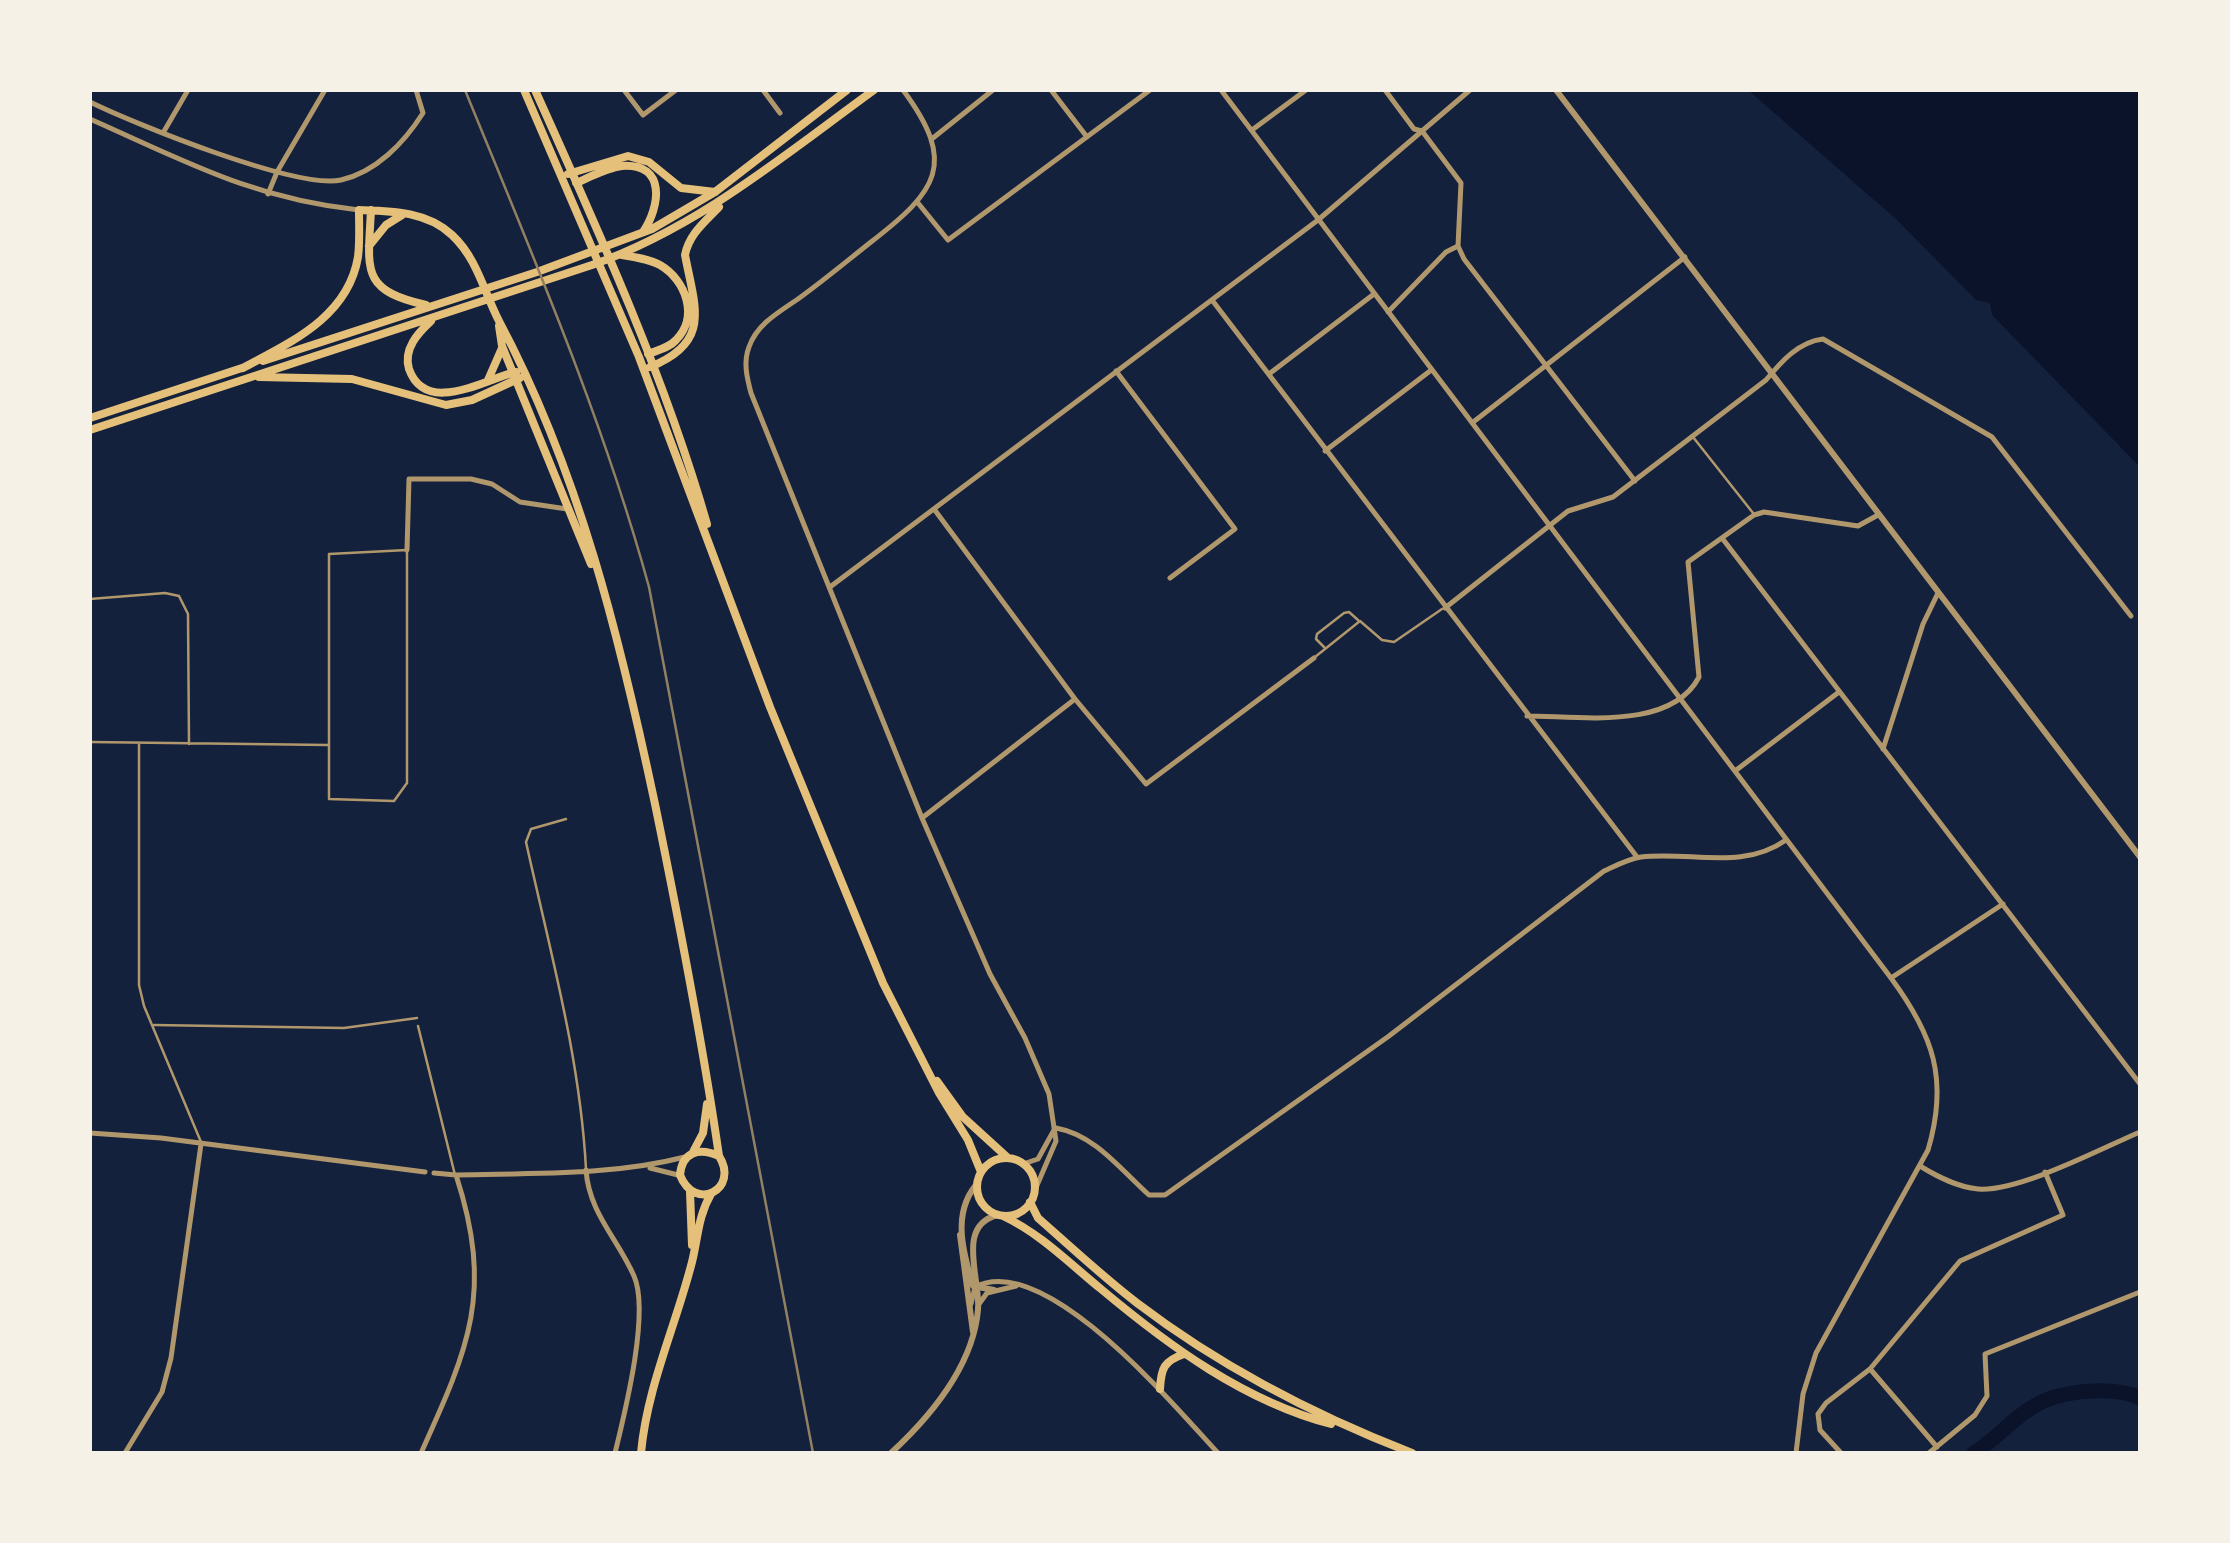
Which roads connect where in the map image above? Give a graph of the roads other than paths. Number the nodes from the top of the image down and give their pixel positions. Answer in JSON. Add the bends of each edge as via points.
{"nodes":[{"id":1,"x":188,"y":90,"type":"edge"},
{"id":2,"x":325,"y":90,"type":"edge"},
{"id":3,"x":416,"y":90,"type":"edge"},
{"id":4,"x":524,"y":90,"type":"edge"},
{"id":5,"x":536,"y":90,"type":"edge"},
{"id":6,"x":624,"y":90,"type":"edge"},
{"id":7,"x":676,"y":90,"type":"edge"},
{"id":8,"x":763,"y":90,"type":"edge"},
{"id":9,"x":847,"y":90,"type":"edge"},
{"id":10,"x":874,"y":90,"type":"edge"},
{"id":11,"x":903,"y":90,"type":"edge"},
{"id":12,"x":992,"y":90,"type":"edge"},
{"id":13,"x":1051,"y":90,"type":"edge"},
{"id":14,"x":1150,"y":90,"type":"edge"},
{"id":15,"x":1220,"y":90,"type":"edge"},
{"id":16,"x":1306,"y":90,"type":"edge"},
{"id":17,"x":1385,"y":90,"type":"edge"},
{"id":18,"x":1470,"y":90,"type":"edge"},
{"id":19,"x":1556,"y":90,"type":"edge"},
{"id":20,"x":90,"y":102,"type":"edge"},
{"id":21,"x":780,"y":112,"type":"dead end"},
{"id":22,"x":90,"y":119,"type":"edge"},
{"id":23,"x":1251,"y":131,"type":"junction"},
{"id":24,"x":1422,"y":131,"type":"junction"},
{"id":25,"x":163,"y":133,"type":"junction"},
{"id":26,"x":1086,"y":137,"type":"junction"},
{"id":27,"x":932,"y":139,"type":"junction"},
{"id":28,"x":277,"y":172,"type":"junction"},
{"id":29,"x":572,"y":172,"type":"junction"},
{"id":30,"x":562,"y":176,"type":"junction"},
{"id":31,"x":577,"y":183,"type":"junction"},
{"id":32,"x":567,"y":187,"type":"junction"},
{"id":33,"x":715,"y":192,"type":"junction"},
{"id":34,"x":268,"y":194,"type":"junction"},
{"id":35,"x":725,"y":200,"type":"junction"},
{"id":36,"x":918,"y":203,"type":"junction"},
{"id":37,"x":359,"y":210,"type":"junction"},
{"id":38,"x":371,"y":210,"type":"junction"},
{"id":39,"x":404,"y":213,"type":"junction"},
{"id":40,"x":889,"y":216,"type":"dead end"},
{"id":41,"x":1318,"y":220,"type":"junction"},
{"id":42,"x":895,"y":223,"type":"junction"},
{"id":43,"x":642,"y":234,"type":"junction"},
{"id":44,"x":370,"y":246,"type":"junction"},
{"id":45,"x":1458,"y":246,"type":"junction"},
{"id":46,"x":626,"y":254,"type":"junction"},
{"id":47,"x":1685,"y":257,"type":"junction"},
{"id":48,"x":1374,"y":294,"type":"junction"},
{"id":49,"x":1212,"y":300,"type":"junction"},
{"id":50,"x":431,"y":306,"type":"junction"},
{"id":51,"x":1388,"y":312,"type":"junction"},
{"id":52,"x":434,"y":318,"type":"junction"},
{"id":53,"x":498,"y":318,"type":"junction"},
{"id":54,"x":502,"y":346,"type":"junction"},
{"id":55,"x":649,"y":353,"type":"junction"},
{"id":56,"x":638,"y":356,"type":"junction"},
{"id":57,"x":654,"y":366,"type":"junction"},
{"id":58,"x":1546,"y":366,"type":"junction"},
{"id":59,"x":243,"y":368,"type":"junction"},
{"id":60,"x":644,"y":370,"type":"junction"},
{"id":61,"x":1431,"y":370,"type":"junction"},
{"id":62,"x":1116,"y":371,"type":"junction"},
{"id":63,"x":1772,"y":373,"type":"junction"},
{"id":64,"x":520,"y":374,"type":"junction"},
{"id":65,"x":1268,"y":375,"type":"junction"},
{"id":66,"x":250,"y":378,"type":"junction"},
{"id":67,"x":488,"y":380,"type":"junction"},
{"id":68,"x":90,"y":418,"type":"edge"},
{"id":69,"x":1472,"y":422,"type":"junction"},
{"id":70,"x":90,"y":430,"type":"edge"},
{"id":71,"x":1692,"y":436,"type":"junction"},
{"id":72,"x":1325,"y":451,"type":"junction"},
{"id":73,"x":1635,"y":481,"type":"junction"},
{"id":74,"x":574,"y":508,"type":"junction"},
{"id":75,"x":934,"y":509,"type":"junction"},
{"id":76,"x":1754,"y":515,"type":"junction"},
{"id":77,"x":1878,"y":515,"type":"junction"},
{"id":78,"x":1550,"y":527,"type":"junction"},
{"id":79,"x":1722,"y":538,"type":"junction"},
{"id":80,"x":408,"y":550,"type":"junction"},
{"id":81,"x":720,"y":567,"type":"junction"},
{"id":82,"x":1170,"y":578,"type":"dead end"},
{"id":83,"x":830,"y":587,"type":"junction"},
{"id":84,"x":1938,"y":593,"type":"junction"},
{"id":85,"x":90,"y":599,"type":"edge"},
{"id":86,"x":1445,"y":608,"type":"junction"},
{"id":87,"x":2132,"y":616,"type":"dead end"},
{"id":88,"x":1360,"y":621,"type":"junction"},
{"id":89,"x":1325,"y":647,"type":"junction"},
{"id":90,"x":1314,"y":658,"type":"joint"},
{"id":91,"x":1839,"y":692,"type":"junction"},
{"id":92,"x":1075,"y":699,"type":"junction"},
{"id":93,"x":1680,"y":700,"type":"junction"},
{"id":94,"x":1527,"y":716,"type":"junction"},
{"id":95,"x":90,"y":742,"type":"edge"},
{"id":96,"x":139,"y":743,"type":"junction"},
{"id":97,"x":189,"y":744,"type":"junction"},
{"id":98,"x":328,"y":745,"type":"junction"},
{"id":99,"x":1884,"y":749,"type":"junction"},
{"id":100,"x":1735,"y":771,"type":"junction"},
{"id":101,"x":566,"y":818,"type":"dead end"},
{"id":102,"x":922,"y":818,"type":"junction"},
{"id":103,"x":1786,"y":840,"type":"junction"},
{"id":104,"x":1637,"y":857,"type":"junction"},
{"id":105,"x":2140,"y":857,"type":"edge"},
{"id":106,"x":2003,"y":904,"type":"junction"},
{"id":107,"x":1891,"y":978,"type":"junction"},
{"id":108,"x":417,"y":1018,"type":"dead end"},
{"id":109,"x":152,"y":1025,"type":"junction"},
{"id":110,"x":418,"y":1026,"type":"dead end"},
{"id":111,"x":920,"y":1056,"type":"junction"},
{"id":112,"x":707,"y":1074,"type":"junction"},
{"id":113,"x":2140,"y":1084,"type":"edge"},
{"id":114,"x":1056,"y":1128,"type":"junction"},
{"id":115,"x":2140,"y":1132,"type":"edge"},
{"id":116,"x":90,"y":1133,"type":"edge"},
{"id":117,"x":201,"y":1144,"type":"junction"},
{"id":118,"x":689,"y":1154,"type":"junction"},
{"id":119,"x":719,"y":1156,"type":"junction"},
{"id":120,"x":1008,"y":1158,"type":"junction"},
{"id":121,"x":1023,"y":1164,"type":"junction"},
{"id":122,"x":1920,"y":1166,"type":"junction"},
{"id":123,"x":647,"y":1167,"type":"junction"},
{"id":124,"x":586,"y":1170,"type":"junction"},
{"id":125,"x":426,"y":1172,"type":"dead end"},
{"id":126,"x":980,"y":1172,"type":"junction"},
{"id":127,"x":2045,"y":1172,"type":"junction"},
{"id":128,"x":434,"y":1173,"type":"dead end"},
{"id":129,"x":456,"y":1175,"type":"junction"},
{"id":130,"x":680,"y":1176,"type":"junction"},
{"id":131,"x":976,"y":1185,"type":"junction"},
{"id":132,"x":1035,"y":1190,"type":"junction"},
{"id":133,"x":690,"y":1191,"type":"junction"},
{"id":134,"x":711,"y":1194,"type":"junction"},
{"id":135,"x":1030,"y":1202,"type":"junction"},
{"id":136,"x":1001,"y":1215,"type":"junction"},
{"id":137,"x":960,"y":1228,"type":"junction"},
{"id":138,"x":693,"y":1260,"type":"junction"},
{"id":139,"x":976,"y":1269,"type":"junction"},
{"id":140,"x":992,"y":1281,"type":"junction"},
{"id":141,"x":1019,"y":1285,"type":"junction"},
{"id":142,"x":977,"y":1287,"type":"junction"},
{"id":143,"x":994,"y":1290,"type":"junction"},
{"id":144,"x":2140,"y":1292,"type":"edge"},
{"id":145,"x":974,"y":1306,"type":"junction"},
{"id":146,"x":1184,"y":1354,"type":"junction"},
{"id":147,"x":1870,"y":1368,"type":"junction"},
{"id":148,"x":1160,"y":1389,"type":"junction"},
{"id":149,"x":1350,"y":1429,"type":"junction"},
{"id":150,"x":1937,"y":1447,"type":"junction"},
{"id":151,"x":125,"y":1453,"type":"edge"},
{"id":152,"x":421,"y":1453,"type":"edge"},
{"id":153,"x":615,"y":1453,"type":"edge"},
{"id":154,"x":642,"y":1453,"type":"edge"},
{"id":155,"x":891,"y":1453,"type":"edge"},
{"id":156,"x":1218,"y":1453,"type":"edge"},
{"id":157,"x":1412,"y":1453,"type":"edge"},
{"id":158,"x":1796,"y":1453,"type":"edge"},
{"id":159,"x":1841,"y":1453,"type":"edge"},
{"id":160,"x":1930,"y":1453,"type":"edge"}],
"edges":[{"from":1,"to":25,"type":"street"},
{"from":2,"to":28,"type":"street"},
{"from":3,"to":28,"type":"street","via":[[423,113],[417,123],[360,175],[324,182]]},
{"from":4,"to":30,"type":"main road"},
{"from":5,"to":29,"type":"main road"},
{"from":6,"to":7,"type":"street","via":[[643,115]]},
{"from":8,"to":21,"type":"street"},
{"from":9,"to":33,"type":"main road"},
{"from":10,"to":35,"type":"main road"},
{"from":11,"to":27,"type":"street"},
{"from":12,"to":27,"type":"street"},
{"from":13,"to":26,"type":"street"},
{"from":14,"to":26,"type":"street"},
{"from":15,"to":23,"type":"street"},
{"from":16,"to":23,"type":"street"},
{"from":17,"to":24,"type":"street"},
{"from":18,"to":24,"type":"street"},
{"from":19,"to":47,"type":"street"},
{"from":20,"to":25,"type":"street"},
{"from":22,"to":34,"type":"street"},
{"from":23,"to":41,"type":"street"},
{"from":24,"to":41,"type":"street"},
{"from":24,"to":45,"type":"street","via":[[1461,183]]},
{"from":25,"to":28,"type":"street"},
{"from":26,"to":36,"type":"street","via":[[948,240]]},
{"from":27,"to":36,"type":"street","via":[[934,168]]},
{"from":28,"to":34,"type":"street"},
{"from":29,"to":30,"type":"main road"},
{"from":29,"to":31,"type":"main road"},
{"from":29,"to":33,"type":"main road","via":[[628,156],[648,162],[681,188]]},
{"from":30,"to":32,"type":"main road"},
{"from":31,"to":32,"type":"main road"},
{"from":31,"to":43,"type":"main road","via":[[623,166],[646,172],[658,195]]},
{"from":31,"to":55,"type":"main road"},
{"from":32,"to":56,"type":"main road"},
{"from":33,"to":43,"type":"main road"},
{"from":34,"to":37,"type":"street"},
{"from":35,"to":46,"type":"main road"},
{"from":35,"to":57,"type":"main road","via":[[686,247],[697,306],[692,333]]},
{"from":36,"to":42,"type":"street"},
{"from":37,"to":38,"type":"main road"},
{"from":37,"to":59,"type":"main road","via":[[357,261],[344,295],[307,333]]},
{"from":38,"to":39,"type":"main road"},
{"from":38,"to":44,"type":"main road"},
{"from":39,"to":44,"type":"main road"},
{"from":39,"to":53,"type":"main road","via":[[433,221],[457,240]]},
{"from":40,"to":42,"type":"street"},
{"from":41,"to":48,"type":"street"},
{"from":41,"to":49,"type":"street"},
{"from":42,"to":83,"type":"street","via":[[767,321],[747,354],[751,392]]},
{"from":43,"to":50,"type":"main road"},
{"from":44,"to":50,"type":"main road","via":[[378,285],[396,298]]},
{"from":45,"to":51,"type":"street"},
{"from":45,"to":58,"type":"street"},
{"from":46,"to":52,"type":"main road"},
{"from":46,"to":55,"type":"main road","via":[[670,272],[687,298],[682,332]]},
{"from":47,"to":58,"type":"street"},
{"from":47,"to":63,"type":"street"},
{"from":48,"to":51,"type":"street"},
{"from":48,"to":65,"type":"street"},
{"from":49,"to":62,"type":"street"},
{"from":49,"to":65,"type":"street"},
{"from":50,"to":59,"type":"main road"},
{"from":51,"to":61,"type":"street"},
{"from":52,"to":66,"type":"main road"},
{"from":52,"to":67,"type":"main road","via":[[411,347],[414,377],[447,392]]},
{"from":53,"to":54,"type":"main road"},
{"from":53,"to":64,"type":"main road"},
{"from":54,"to":64,"type":"main road"},
{"from":54,"to":67,"type":"main road"},
{"from":55,"to":56,"type":"main road"},
{"from":55,"to":57,"type":"main road"},
{"from":56,"to":60,"type":"main road"},
{"from":57,"to":60,"type":"main road"},
{"from":57,"to":81,"type":"main road"},
{"from":58,"to":69,"type":"street"},
{"from":58,"to":73,"type":"street"},
{"from":59,"to":68,"type":"main road"},
{"from":60,"to":81,"type":"main road"},
{"from":61,"to":69,"type":"street"},
{"from":61,"to":72,"type":"street"},
{"from":62,"to":75,"type":"street"},
{"from":62,"to":82,"type":"street","via":[[1236,529]]},
{"from":63,"to":71,"type":"street"},
{"from":63,"to":77,"type":"street"},
{"from":63,"to":87,"type":"street","via":[[1807,342],[1831,342],[1992,436]]},
{"from":64,"to":66,"type":"main road","via":[[472,400],[446,404],[352,379]]},
{"from":64,"to":67,"type":"main road"},
{"from":64,"to":74,"type":"main road"},
{"from":65,"to":72,"type":"street"},
{"from":66,"to":70,"type":"main road"},
{"from":69,"to":78,"type":"street"},
{"from":71,"to":73,"type":"street"},
{"from":71,"to":76,"type":"lane"},
{"from":72,"to":86,"type":"street"},
{"from":73,"to":78,"type":"street","via":[[1607,501],[1568,511]]},
{"from":74,"to":80,"type":"street","via":[[520,502],[471,478],[409,478]]},
{"from":74,"to":112,"type":"main road","via":[[636,714]]},
{"from":75,"to":83,"type":"street"},
{"from":75,"to":92,"type":"street"},
{"from":76,"to":77,"type":"street","via":[[1858,526]]},
{"from":76,"to":79,"type":"street"},
{"from":77,"to":84,"type":"street"},
{"from":78,"to":86,"type":"street"},
{"from":78,"to":93,"type":"street"},
{"from":79,"to":91,"type":"street"},
{"from":79,"to":93,"type":"street","via":[[1688,562],[1699,677]]},
{"from":80,"to":98,"type":"lane","via":[[329,554]]},
{"from":80,"to":98,"type":"lane","via":[[407,783],[394,801],[329,799]]},
{"from":81,"to":111,"type":"main road","via":[[830,854]]},
{"from":83,"to":102,"type":"street"},
{"from":84,"to":99,"type":"street"},
{"from":84,"to":105,"type":"street"},
{"from":85,"to":97,"type":"lane","via":[[179,596],[188,614]]},
{"from":86,"to":88,"type":"lane","via":[[1394,642]]},
{"from":86,"to":94,"type":"street"},
{"from":88,"to":89,"type":"lane"},
{"from":88,"to":89,"type":"lane","via":[[1349,612],[1317,634]]},
{"from":89,"to":90,"type":"lane"},
{"from":90,"to":92,"type":"street","via":[[1146,784]]},
{"from":91,"to":99,"type":"street"},
{"from":91,"to":100,"type":"street"},
{"from":92,"to":102,"type":"street"},
{"from":93,"to":94,"type":"street","via":[[1649,715]]},
{"from":93,"to":100,"type":"street"},
{"from":94,"to":104,"type":"street"},
{"from":95,"to":96,"type":"lane"},
{"from":96,"to":97,"type":"lane"},
{"from":96,"to":109,"type":"lane","via":[[139,985]]},
{"from":97,"to":98,"type":"lane"},
{"from":99,"to":106,"type":"street"},
{"from":100,"to":103,"type":"street"},
{"from":101,"to":124,"type":"lane","via":[[531,829],[526,842],[569,1026]]},
{"from":102,"to":114,"type":"street","via":[[1041,1072]]},
{"from":103,"to":104,"type":"street","via":[[1763,854],[1735,859]]},
{"from":103,"to":107,"type":"street"},
{"from":104,"to":114,"type":"street","via":[[1577,889],[1407,1022],[1166,1195],[1149,1195],[1088,1139]]},
{"from":106,"to":107,"type":"street"},
{"from":106,"to":113,"type":"street"},
{"from":107,"to":122,"type":"street","via":[[1928,1034],[1936,1070],[1936,1124]]},
{"from":108,"to":109,"type":"lane","via":[[344,1028]]},
{"from":109,"to":117,"type":"lane"},
{"from":110,"to":129,"type":"lane"},
{"from":111,"to":120,"type":"main road","via":[[963,1117]]},
{"from":111,"to":126,"type":"main road"},
{"from":112,"to":118,"type":"main road","via":[[708,1110]]},
{"from":112,"to":119,"type":"main road"},
{"from":114,"to":121,"type":"street","via":[[1038,1159]]},
{"from":114,"to":132,"type":"street"},
{"from":115,"to":127,"type":"street"},
{"from":116,"to":117,"type":"street"},
{"from":117,"to":125,"type":"street"},
{"from":117,"to":151,"type":"street","via":[[171,1358],[162,1392]]},
{"from":118,"to":119,"type":"main road"},
{"from":118,"to":123,"type":"street"},
{"from":118,"to":130,"type":"main road"},
{"from":119,"to":134,"type":"main road","via":[[726,1170]]},
{"from":120,"to":121,"type":"main road"},
{"from":120,"to":126,"type":"main road"},
{"from":121,"to":132,"type":"main road"},
{"from":122,"to":127,"type":"street","via":[[1980,1189]]},
{"from":122,"to":158,"type":"street","via":[[1816,1353]]},
{"from":123,"to":124,"type":"street"},
{"from":123,"to":130,"type":"street"},
{"from":124,"to":129,"type":"street"},
{"from":124,"to":153,"type":"street","via":[[594,1207],[642,1303]]},
{"from":126,"to":131,"type":"main road"},
{"from":127,"to":147,"type":"street","via":[[2062,1215],[1960,1261]]},
{"from":128,"to":129,"type":"street"},
{"from":129,"to":152,"type":"street","via":[[473,1243],[472,1315],[458,1369]]},
{"from":130,"to":133,"type":"main road"},
{"from":131,"to":136,"type":"main road","via":[[981,1202]]},
{"from":131,"to":137,"type":"street"},
{"from":132,"to":135,"type":"main road"},
{"from":133,"to":134,"type":"main road"},
{"from":133,"to":138,"type":"main road"},
{"from":134,"to":138,"type":"main road"},
{"from":135,"to":136,"type":"main road"},
{"from":135,"to":149,"type":"main road","via":[[1038,1218],[1171,1328]]},
{"from":136,"to":139,"type":"street","via":[[985,1220],[974,1236]]},
{"from":136,"to":146,"type":"main road","via":[[1030,1229]]},
{"from":137,"to":142,"type":"street"},
{"from":137,"to":145,"type":"street"},
{"from":138,"to":154,"type":"main road","via":[[651,1398]]},
{"from":139,"to":140,"type":"street"},
{"from":139,"to":142,"type":"street"},
{"from":140,"to":141,"type":"street"},
{"from":140,"to":142,"type":"street"},
{"from":141,"to":143,"type":"street"},
{"from":141,"to":148,"type":"street","via":[[1060,1302]]},
{"from":142,"to":143,"type":"street"},
{"from":142,"to":145,"type":"street"},
{"from":143,"to":145,"type":"street"},
{"from":144,"to":150,"type":"street","via":[[1985,1354],[1987,1396]]},
{"from":145,"to":155,"type":"street","via":[[966,1356]]},
{"from":146,"to":148,"type":"main road","via":[[1165,1363]]},
{"from":146,"to":149,"type":"main road","via":[[1250,1392]]},
{"from":147,"to":150,"type":"street"},
{"from":147,"to":159,"type":"street","via":[[1826,1403],[1817,1420]]},
{"from":148,"to":156,"type":"street"},
{"from":149,"to":157,"type":"main road"},
{"from":150,"to":160,"type":"street"}]}
